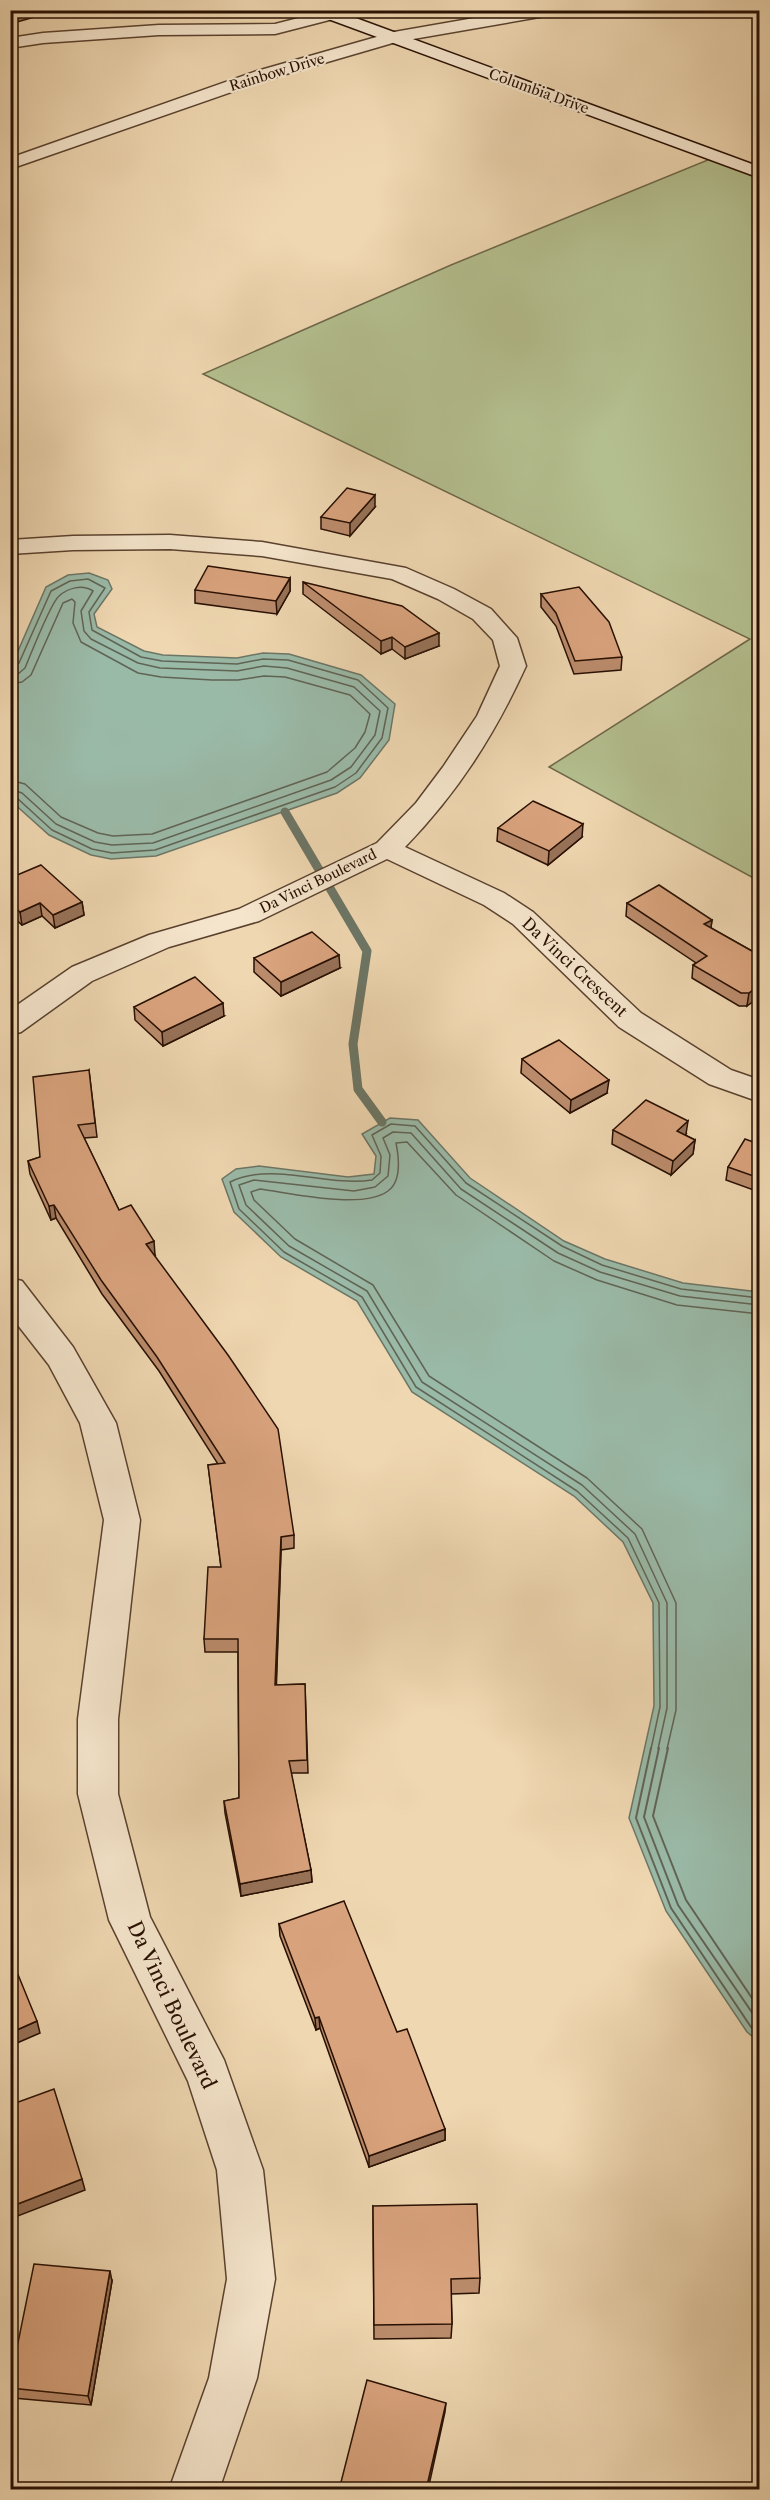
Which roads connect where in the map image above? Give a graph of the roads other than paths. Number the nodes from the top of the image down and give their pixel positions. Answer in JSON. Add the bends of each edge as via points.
{"nodes":[{"id":1,"x":551,"y":10,"type":"edge"},
{"id":2,"x":324,"y":13,"type":"edge"},
{"id":3,"x":394,"y":37,"type":"junction"},
{"id":4,"x":10,"y":43,"type":"edge"},
{"id":5,"x":10,"y":164,"type":"edge"},
{"id":6,"x":759,"y":173,"type":"edge"},
{"id":7,"x":10,"y":547,"type":"edge"},
{"id":8,"x":387,"y":849,"type":"junction"},
{"id":9,"x":10,"y":1025,"type":"edge"},
{"id":10,"x":759,"y":1092,"type":"edge"},
{"id":11,"x":10,"y":1290,"type":"edge"},
{"id":12,"x":194,"y":2490,"type":"edge"}],
"edges":[{"from":1,"to":3,"type":"street","name":"Rainbow Drive"},
{"from":2,"to":3,"type":"street","name":"Columbia Drive"},
{"from":2,"to":4,"type":"street","via":[[275,29],[159,30]]},
{"from":3,"to":5,"type":"street","name":"Rainbow Drive","via":[[263,75]]},
{"from":3,"to":6,"type":"street","name":"Columbia Drive"},
{"from":7,"to":8,"type":"street","name":"Da Vinci Boulevard","via":[[170,542],[262,549],[398,573],[482,614],[505,638],[513,666],[490,716],[454,771],[426,809]]},
{"from":8,"to":9,"type":"street","name":"Da Vinci Boulevard","via":[[249,915],[159,941],[82,974]]},
{"from":8,"to":10,"type":"street","name":"Da Vinci Crescent","via":[[494,899],[523,918],[630,1020],[720,1077]]},
{"from":11,"to":12,"type":"street","name":"Da Vinci Boulevard","via":[[61,1356],[98,1423],[122,1520],[99,1719],[98,1794],[130,1920],[208,2075],[240,2170],[251,2279],[233,2378]]}]}
